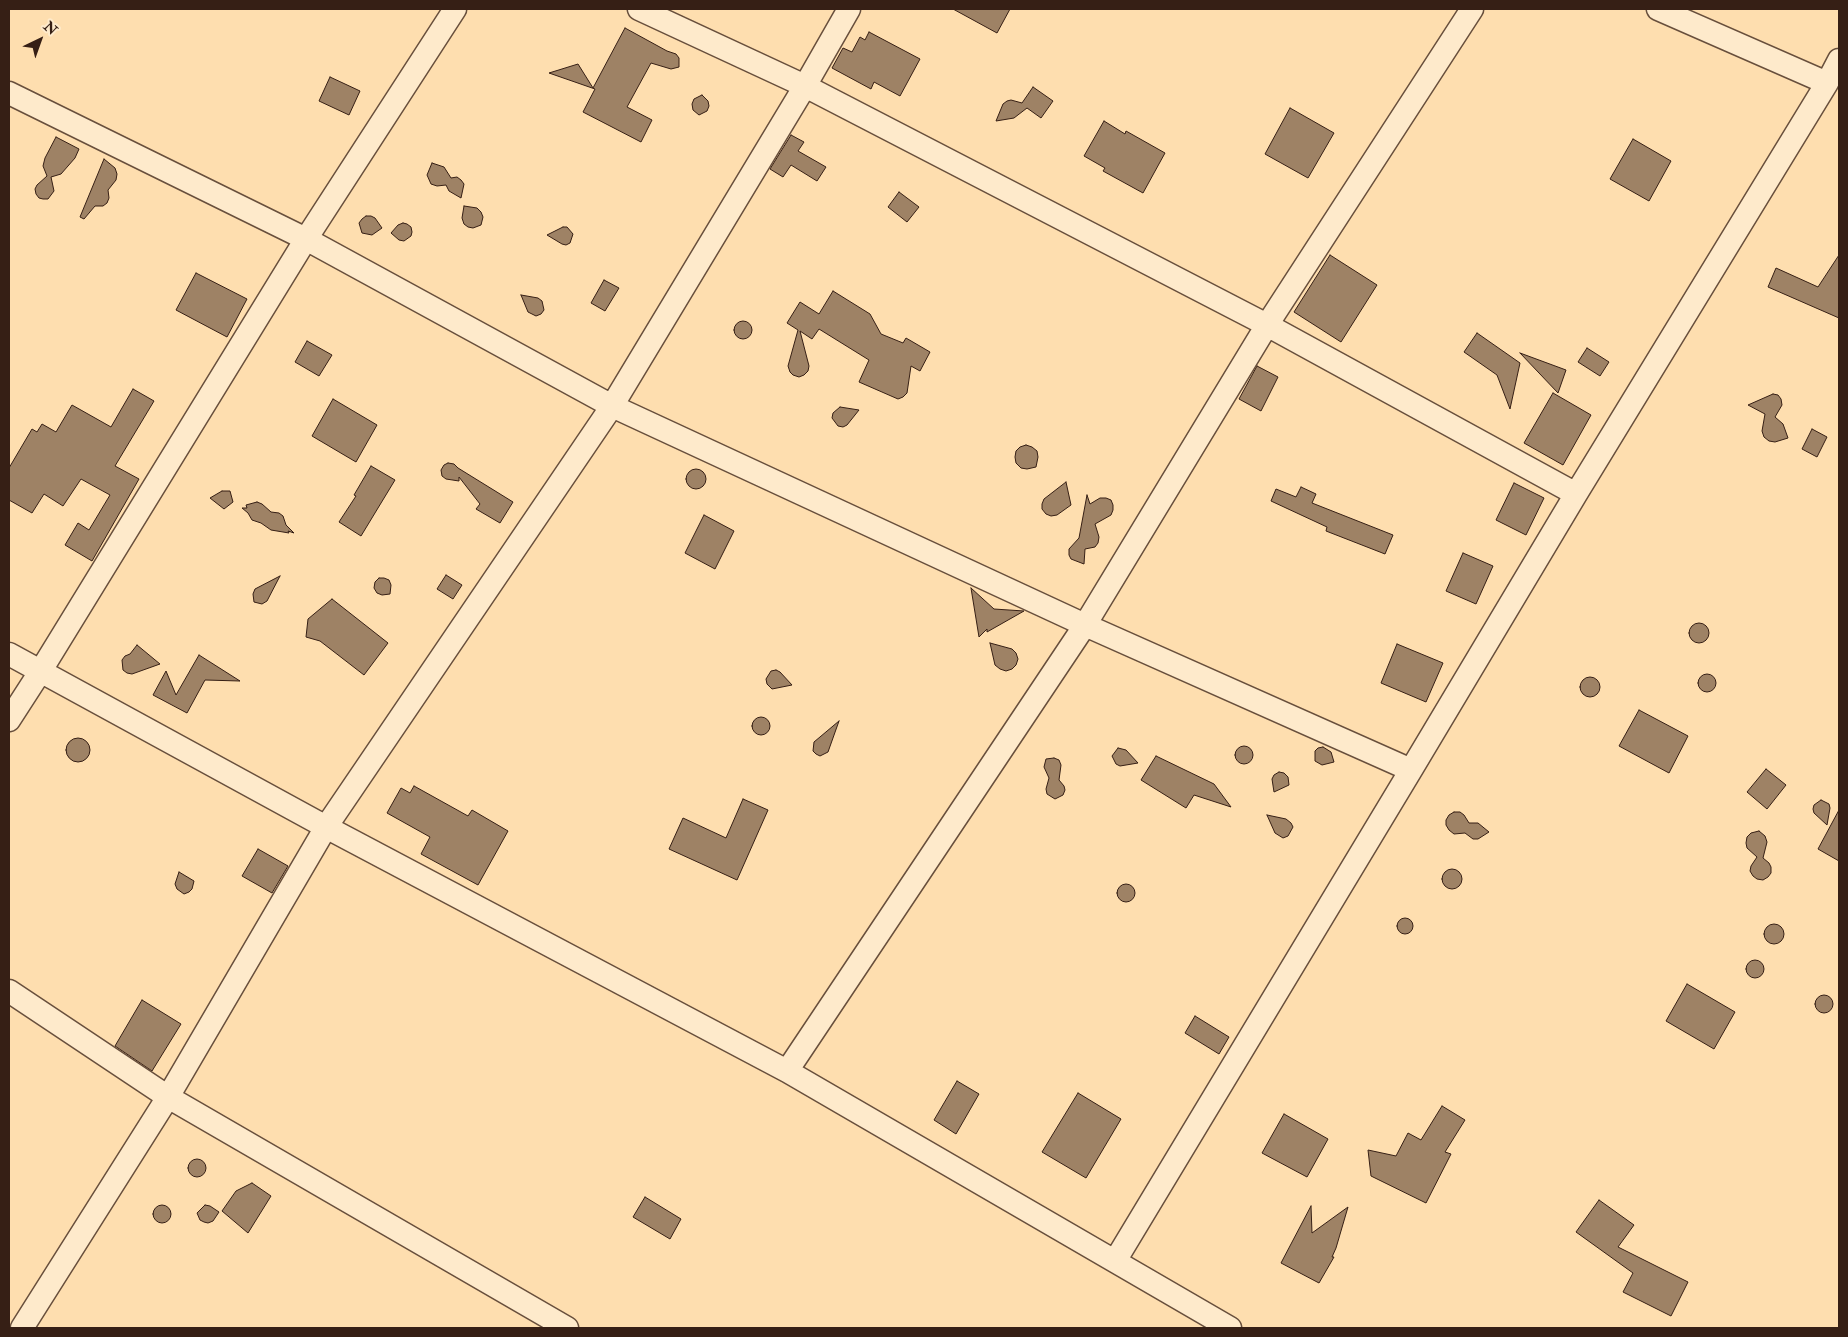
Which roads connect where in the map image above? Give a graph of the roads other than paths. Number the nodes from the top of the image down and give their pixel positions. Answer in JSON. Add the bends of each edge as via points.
{"nodes":[{"id":1,"x":455,"y":9,"type":"edge"},
{"id":2,"x":639,"y":9,"type":"edge"},
{"id":3,"x":849,"y":9,"type":"edge"},
{"id":4,"x":1472,"y":9,"type":"edge"},
{"id":5,"x":1658,"y":9,"type":"edge"},
{"id":6,"x":1839,"y":60,"type":"edge"},
{"id":7,"x":1826,"y":83,"type":"junction"},
{"id":8,"x":805,"y":86,"type":"junction"},
{"id":9,"x":9,"y":93,"type":"edge"},
{"id":10,"x":306,"y":239,"type":"junction"},
{"id":11,"x":1267,"y":324,"type":"junction"},
{"id":12,"x":612,"y":406,"type":"junction"},
{"id":13,"x":1576,"y":494,"type":"junction"},
{"id":14,"x":1085,"y":625,"type":"junction"},
{"id":15,"x":9,"y":654,"type":"edge"},
{"id":16,"x":40,"y":672,"type":"junction"},
{"id":17,"x":9,"y":720,"type":"edge"},
{"id":18,"x":1411,"y":770,"type":"junction"},
{"id":19,"x":326,"y":827,"type":"junction"},
{"id":20,"x":9,"y":991,"type":"edge"},
{"id":21,"x":787,"y":1072,"type":"junction"},
{"id":22,"x":168,"y":1097,"type":"junction"},
{"id":23,"x":1115,"y":1261,"type":"junction"},
{"id":24,"x":22,"y":1328,"type":"edge"},
{"id":25,"x":567,"y":1328,"type":"edge"},
{"id":26,"x":1230,"y":1328,"type":"edge"}],
"edges":[{"from":1,"to":10,"type":"street"},
{"from":2,"to":8,"type":"street"},
{"from":3,"to":8,"type":"street"},
{"from":4,"to":11,"type":"street"},
{"from":5,"to":7,"type":"street"},
{"from":6,"to":7,"type":"street"},
{"from":7,"to":13,"type":"street"},
{"from":8,"to":11,"type":"street"},
{"from":8,"to":12,"type":"street"},
{"from":9,"to":10,"type":"street"},
{"from":10,"to":12,"type":"street"},
{"from":10,"to":16,"type":"street"},
{"from":11,"to":13,"type":"street"},
{"from":11,"to":14,"type":"street"},
{"from":12,"to":14,"type":"street"},
{"from":12,"to":19,"type":"street"},
{"from":13,"to":18,"type":"street"},
{"from":14,"to":18,"type":"street"},
{"from":14,"to":21,"type":"street"},
{"from":15,"to":16,"type":"street"},
{"from":16,"to":17,"type":"street"},
{"from":16,"to":19,"type":"street"},
{"from":18,"to":23,"type":"street"},
{"from":19,"to":21,"type":"street"},
{"from":19,"to":22,"type":"street"},
{"from":20,"to":22,"type":"street"},
{"from":21,"to":23,"type":"street"},
{"from":22,"to":24,"type":"street"},
{"from":22,"to":25,"type":"street"},
{"from":23,"to":26,"type":"street"}]}
